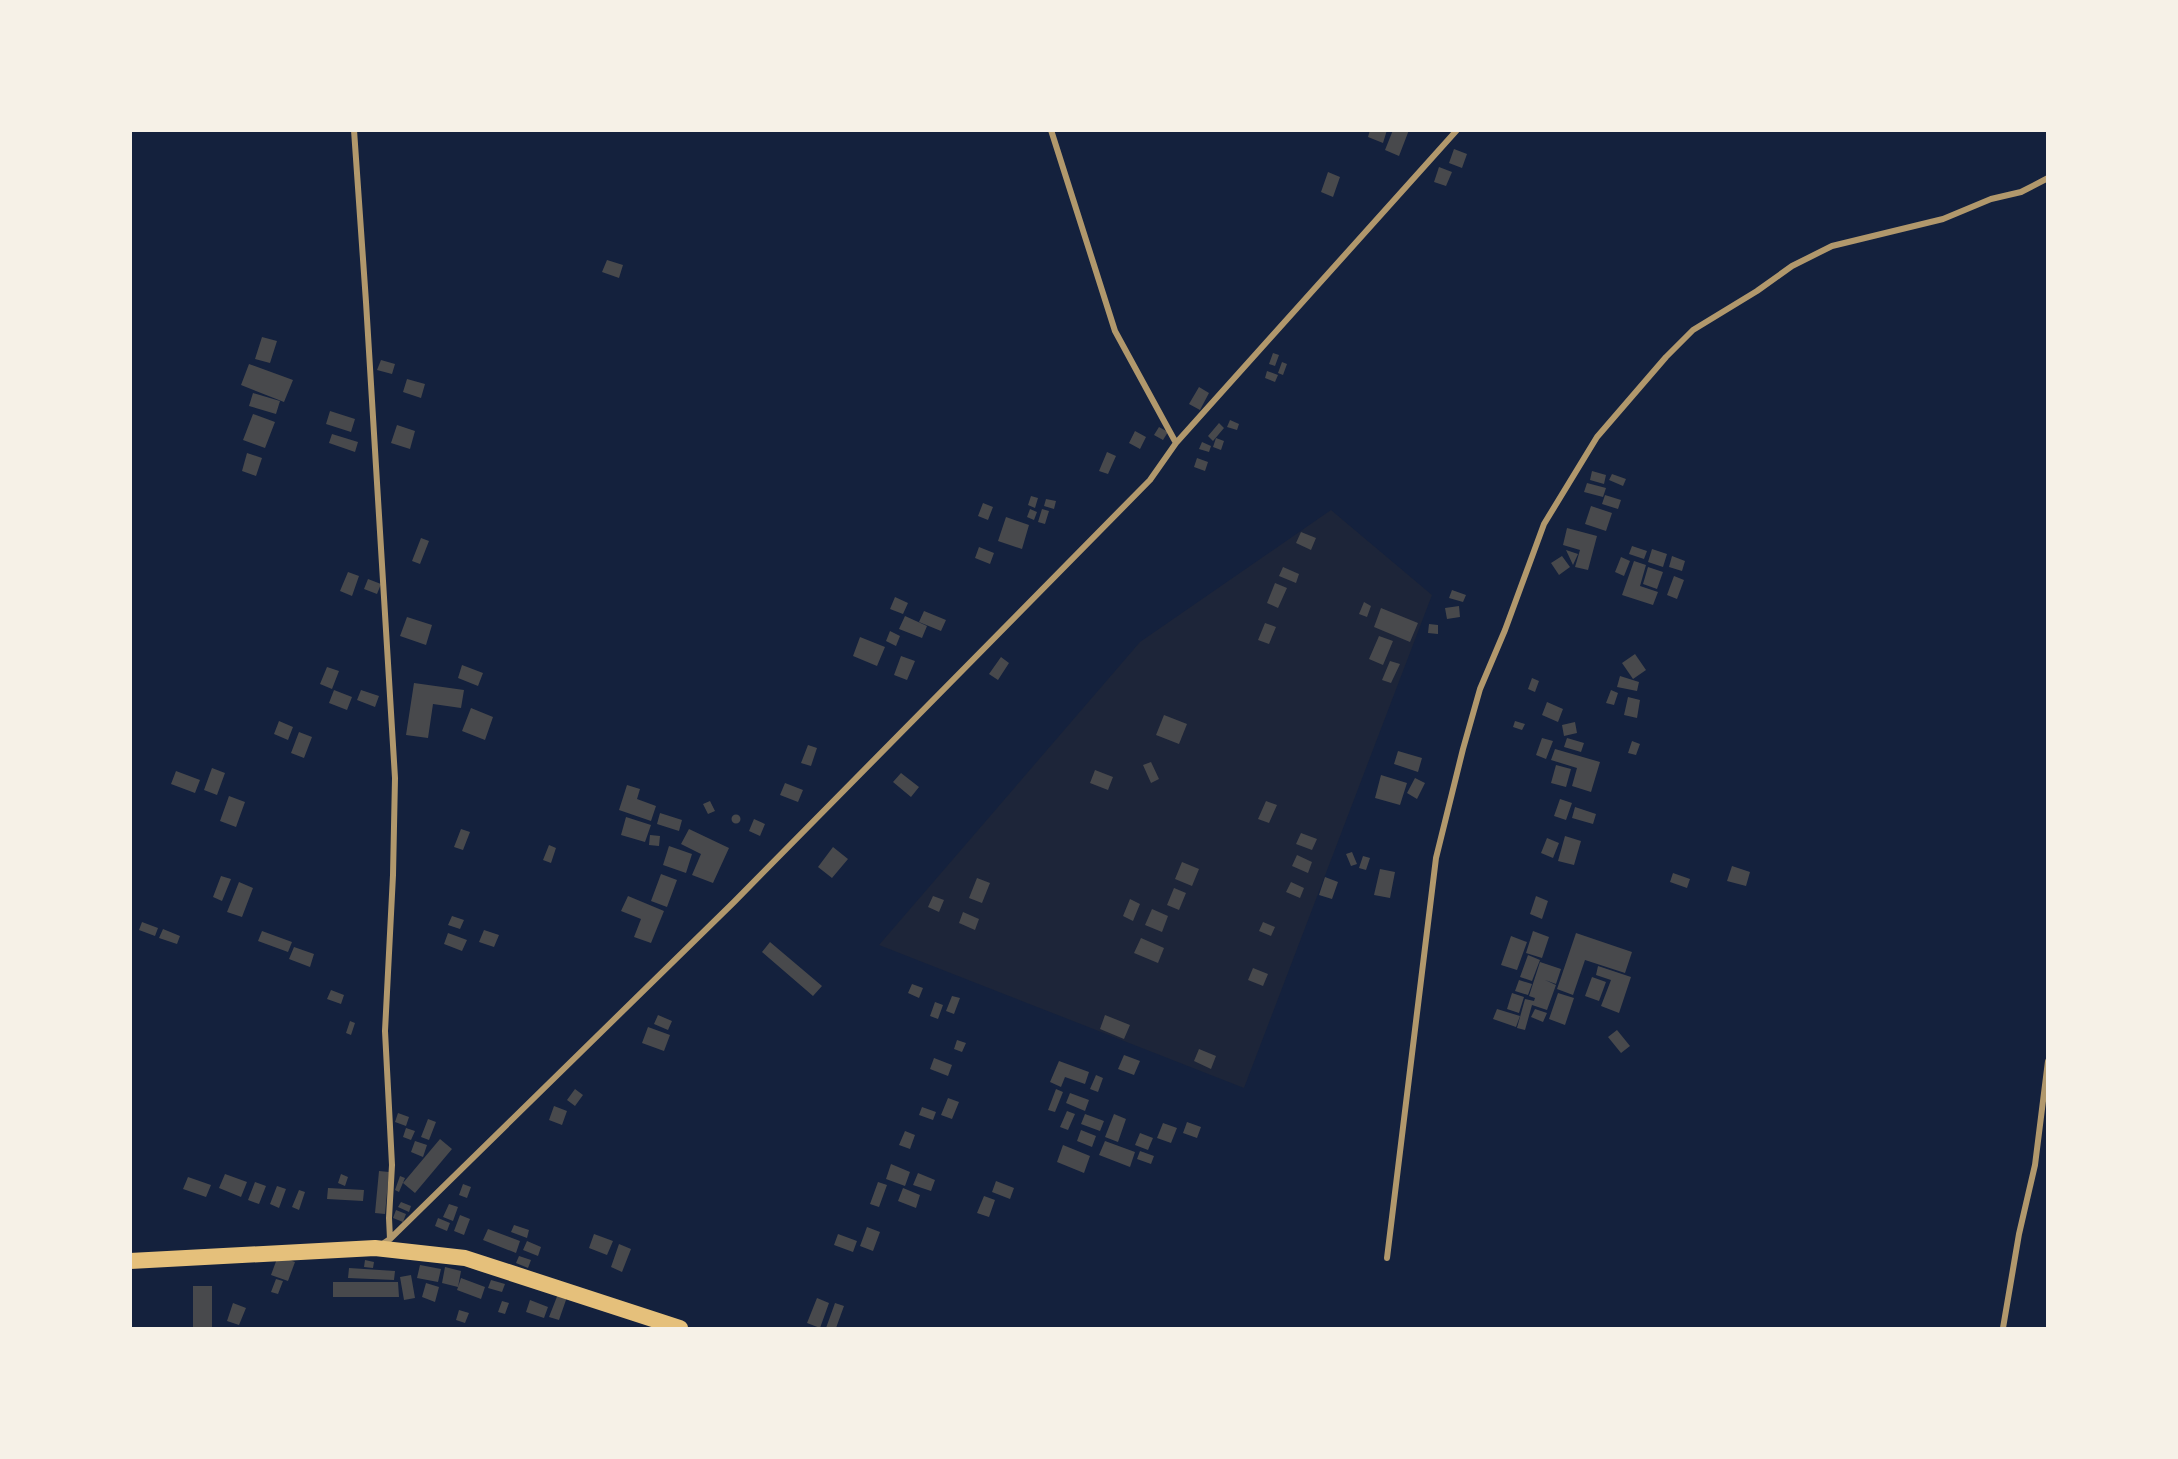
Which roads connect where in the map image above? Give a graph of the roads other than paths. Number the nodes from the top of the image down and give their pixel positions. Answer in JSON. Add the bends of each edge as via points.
{"nodes":[{"id":1,"x":354,"y":130,"type":"edge"},
{"id":2,"x":1051,"y":130,"type":"edge"},
{"id":3,"x":1457,"y":130,"type":"edge"},
{"id":4,"x":2048,"y":178,"type":"edge"},
{"id":5,"x":1176,"y":443,"type":"junction"},
{"id":6,"x":2048,"y":1061,"type":"edge"},
{"id":7,"x":390,"y":1239,"type":"junction"},
{"id":8,"x":375,"y":1248,"type":"junction"},
{"id":9,"x":1387,"y":1258,"type":"dead end"},
{"id":10,"x":130,"y":1261,"type":"edge"},
{"id":11,"x":680,"y":1329,"type":"edge"},
{"id":12,"x":2002,"y":1329,"type":"edge"}],
"edges":[{"from":1,"to":7,"type":"street","via":[[394,778],[385,1030],[392,1165]]},
{"from":2,"to":5,"type":"street","via":[[1115,331]]},
{"from":3,"to":5,"type":"street"},
{"from":4,"to":9,"type":"street","via":[[2021,192],[1991,199],[1943,219],[1832,246],[1792,266],[1693,330],[1597,437],[1544,524],[1480,689],[1463,749],[1436,858]]},
{"from":5,"to":7,"type":"street","via":[[1150,480],[734,902]]},
{"from":6,"to":12,"type":"street","via":[[2035,1165]]},
{"from":7,"to":8,"type":"street"},
{"from":8,"to":10,"type":"highway"},
{"from":8,"to":11,"type":"highway","via":[[465,1258]]}]}
